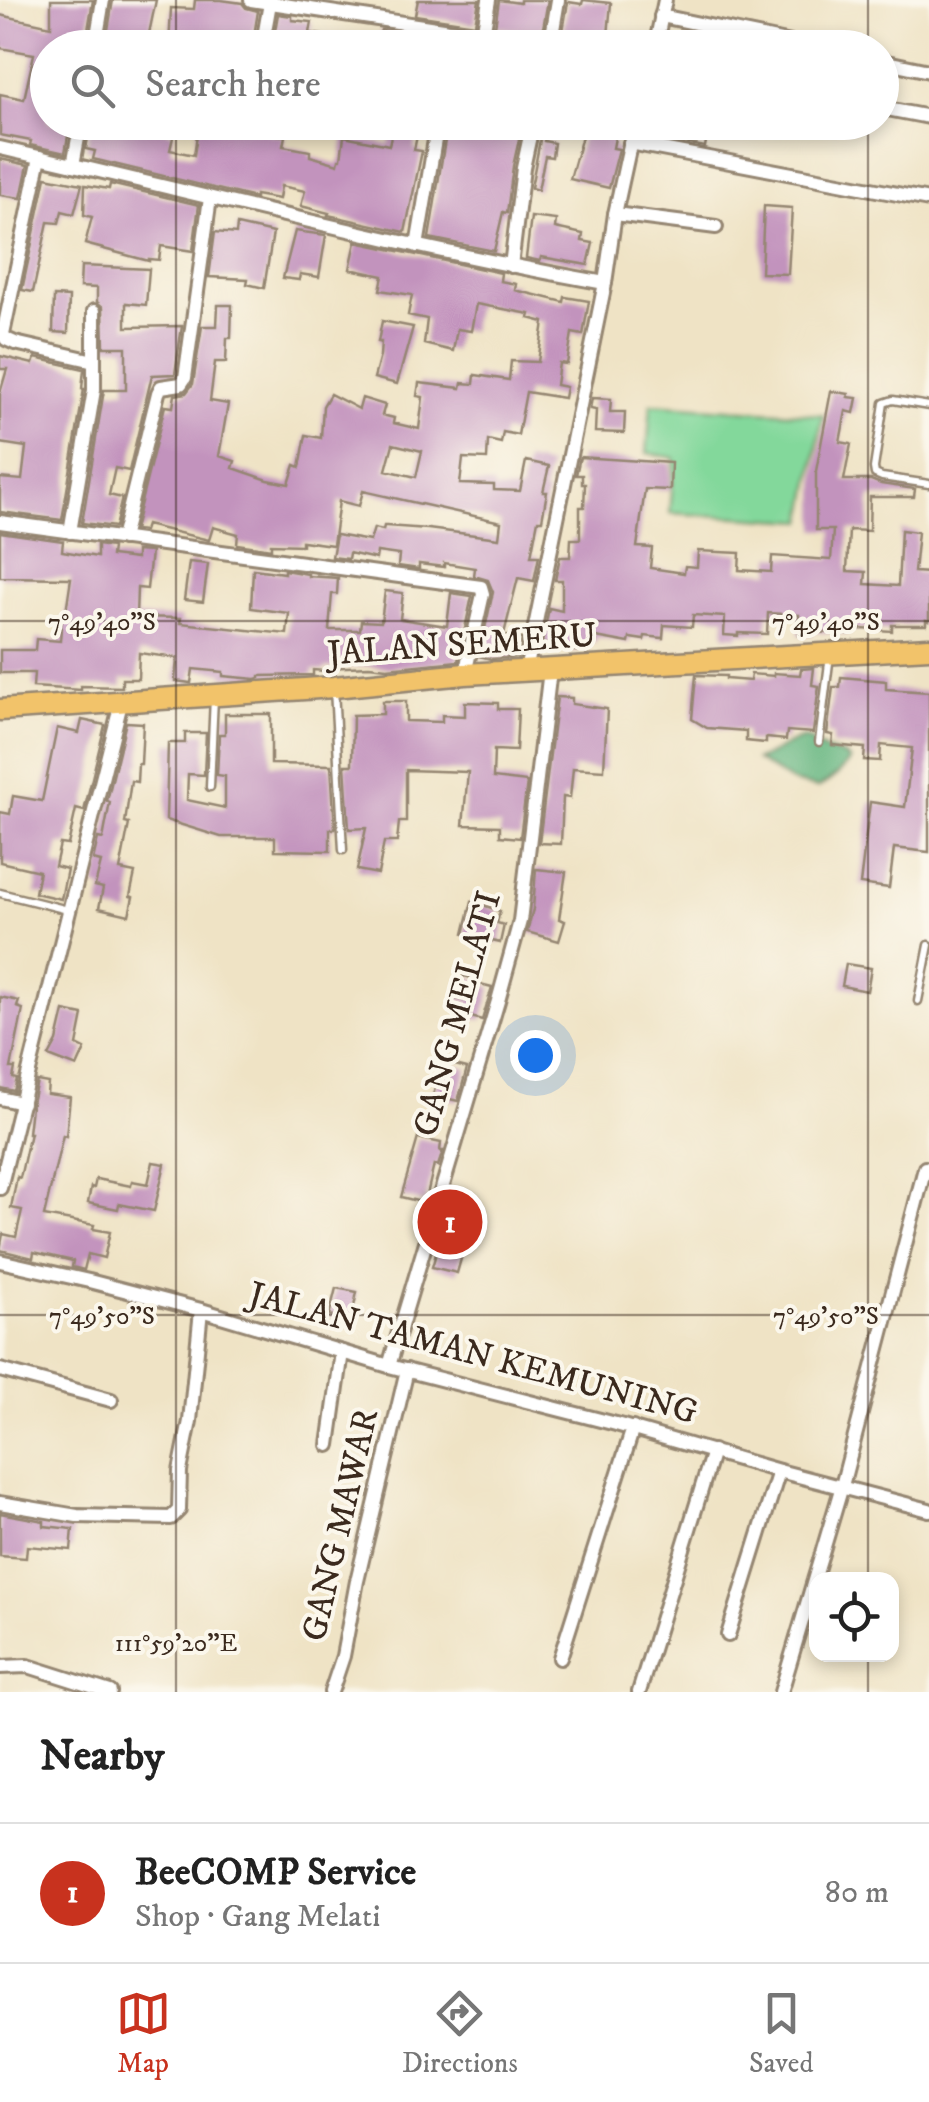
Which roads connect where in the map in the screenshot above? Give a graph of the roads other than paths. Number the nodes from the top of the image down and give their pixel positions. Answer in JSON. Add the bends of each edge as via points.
{"nodes":[{"id":1,"x":103,"y":0,"type":"edge"},
{"id":2,"x":251,"y":0,"type":"edge"},
{"id":3,"x":489,"y":0,"type":"edge"},
{"id":4,"x":558,"y":0,"type":"edge"},
{"id":5,"x":664,"y":0,"type":"edge"},
{"id":6,"x":270,"y":3,"type":"junction"},
{"id":7,"x":661,"y":16,"type":"junction"},
{"id":8,"x":97,"y":30,"type":"edge"},
{"id":9,"x":265,"y":30,"type":"edge"},
{"id":10,"x":444,"y":30,"type":"edge"},
{"id":11,"x":483,"y":30,"type":"edge"},
{"id":12,"x":553,"y":30,"type":"edge"},
{"id":13,"x":658,"y":30,"type":"edge"},
{"id":14,"x":728,"y":30,"type":"edge"},
{"id":15,"x":899,"y":65,"type":"edge"},
{"id":16,"x":929,"y":71,"type":"edge"},
{"id":17,"x":899,"y":111,"type":"edge"},
{"id":18,"x":929,"y":117,"type":"edge"},
{"id":19,"x":78,"y":140,"type":"edge"},
{"id":20,"x":435,"y":140,"type":"edge"},
{"id":21,"x":529,"y":140,"type":"edge"},
{"id":22,"x":631,"y":140,"type":"edge"},
{"id":23,"x":630,"y":143,"type":"junction"},
{"id":24,"x":0,"y":148,"type":"edge"},
{"id":25,"x":40,"y":158,"type":"junction"},
{"id":26,"x":73,"y":165,"type":"junction"},
{"id":27,"x":210,"y":198,"type":"junction"},
{"id":28,"x":929,"y":200,"type":"edge"},
{"id":29,"x":614,"y":214,"type":"junction"},
{"id":30,"x":716,"y":226,"type":"dead end"},
{"id":31,"x":417,"y":246,"type":"junction"},
{"id":32,"x":511,"y":266,"type":"junction"},
{"id":33,"x":605,"y":283,"type":"junction"},
{"id":34,"x":94,"y":311,"type":"dead end"},
{"id":35,"x":94,"y":361,"type":"junction"},
{"id":36,"x":929,"y":406,"type":"edge"},
{"id":37,"x":929,"y":484,"type":"edge"},
{"id":38,"x":0,"y":522,"type":"edge"},
{"id":39,"x":70,"y":532,"type":"junction"},
{"id":40,"x":122,"y":539,"type":"junction"},
{"id":41,"x":929,"y":648,"type":"edge"},
{"id":42,"x":830,"y":654,"type":"junction"},
{"id":43,"x":550,"y":670,"type":"junction"},
{"id":44,"x":526,"y":671,"type":"junction"},
{"id":45,"x":465,"y":674,"type":"junction"},
{"id":46,"x":334,"y":687,"type":"junction"},
{"id":47,"x":214,"y":696,"type":"junction"},
{"id":48,"x":121,"y":703,"type":"junction"},
{"id":49,"x":0,"y":710,"type":"edge"},
{"id":50,"x":818,"y":742,"type":"dead end"},
{"id":51,"x":210,"y":787,"type":"dead end"},
{"id":52,"x":343,"y":850,"type":"dead end"},
{"id":53,"x":0,"y":893,"type":"edge"},
{"id":54,"x":68,"y":910,"type":"junction"},
{"id":55,"x":929,"y":945,"type":"edge"},
{"id":56,"x":918,"y":1001,"type":"dead end"},
{"id":57,"x":0,"y":1098,"type":"edge"},
{"id":58,"x":22,"y":1104,"type":"junction"},
{"id":59,"x":925,"y":1168,"type":"dead end"},
{"id":60,"x":0,"y":1188,"type":"edge"},
{"id":61,"x":0,"y":1261,"type":"edge"},
{"id":62,"x":201,"y":1310,"type":"junction"},
{"id":63,"x":342,"y":1352,"type":"junction"},
{"id":64,"x":389,"y":1366,"type":"junction"},
{"id":65,"x":0,"y":1370,"type":"edge"},
{"id":66,"x":407,"y":1370,"type":"junction"},
{"id":67,"x":111,"y":1400,"type":"dead end"},
{"id":68,"x":633,"y":1428,"type":"junction"},
{"id":69,"x":329,"y":1445,"type":"dead end"},
{"id":70,"x":714,"y":1451,"type":"junction"},
{"id":71,"x":779,"y":1470,"type":"junction"},
{"id":72,"x":842,"y":1486,"type":"junction"},
{"id":73,"x":0,"y":1502,"type":"edge"},
{"id":74,"x":929,"y":1510,"type":"edge"},
{"id":75,"x":728,"y":1636,"type":"dead end"},
{"id":76,"x":560,"y":1658,"type":"dead end"},
{"id":77,"x":0,"y":1668,"type":"edge"},
{"id":78,"x":110,"y":1692,"type":"edge"},
{"id":79,"x":331,"y":1692,"type":"edge"},
{"id":80,"x":639,"y":1692,"type":"edge"},
{"id":81,"x":781,"y":1692,"type":"edge"}],
"edges":[{"from":1,"to":8,"type":"street"},
{"from":2,"to":6,"type":"street"},
{"from":3,"to":11,"type":"street"},
{"from":4,"to":12,"type":"street"},
{"from":5,"to":7,"type":"street"},
{"from":6,"to":9,"type":"street"},
{"from":6,"to":10,"type":"street"},
{"from":7,"to":13,"type":"street"},
{"from":7,"to":14,"type":"street"},
{"from":15,"to":16,"type":"street"},
{"from":17,"to":18,"type":"street"},
{"from":19,"to":26,"type":"street"},
{"from":20,"to":31,"type":"street"},
{"from":21,"to":32,"type":"street"},
{"from":22,"to":23,"type":"street"},
{"from":23,"to":28,"type":"street"},
{"from":23,"to":29,"type":"street"},
{"from":24,"to":25,"type":"street"},
{"from":25,"to":26,"type":"street"},
{"from":25,"to":35,"type":"street","via":[[3,334],[15,343]]},
{"from":26,"to":27,"type":"street"},
{"from":27,"to":31,"type":"street"},
{"from":27,"to":40,"type":"street","via":[[185,378],[158,393]]},
{"from":29,"to":30,"type":"street"},
{"from":29,"to":33,"type":"street"},
{"from":31,"to":32,"type":"street"},
{"from":32,"to":33,"type":"street"},
{"from":33,"to":44,"type":"street"},
{"from":34,"to":35,"type":"street"},
{"from":35,"to":39,"type":"street"},
{"from":36,"to":37,"type":"lane","via":[[884,403],[874,468],[882,477]]},
{"from":38,"to":39,"type":"street"},
{"from":39,"to":40,"type":"street"},
{"from":40,"to":45,"type":"street","via":[[481,588]]},
{"from":41,"to":42,"type":"highway","name":"JALAN SEMERU"},
{"from":42,"to":43,"type":"highway","name":"JALAN SEMERU"},
{"from":42,"to":50,"type":"lane"},
{"from":43,"to":44,"type":"highway","name":"JALAN SEMERU"},
{"from":43,"to":64,"type":"street","name":"GANG MELATI","via":[[520,922]]},
{"from":44,"to":45,"type":"highway","name":"JALAN SEMERU"},
{"from":45,"to":46,"type":"highway","name":"JALAN SEMERU"},
{"from":46,"to":47,"type":"highway","name":"JALAN SEMERU"},
{"from":46,"to":52,"type":"lane"},
{"from":47,"to":48,"type":"highway","name":"JALAN SEMERU"},
{"from":47,"to":51,"type":"lane"},
{"from":48,"to":49,"type":"highway","name":"JALAN SEMERU"},
{"from":48,"to":54,"type":"street"},
{"from":53,"to":54,"type":"lane"},
{"from":54,"to":58,"type":"street"},
{"from":55,"to":56,"type":"lane"},
{"from":57,"to":58,"type":"street"},
{"from":58,"to":60,"type":"street"},
{"from":59,"to":72,"type":"street"},
{"from":61,"to":62,"type":"street","name":"JALAN TAMAN KEMUNING"},
{"from":62,"to":63,"type":"street","name":"JALAN TAMAN KEMUNING"},
{"from":62,"to":73,"type":"street","via":[[175,1516],[77,1516]]},
{"from":63,"to":64,"type":"street","name":"JALAN TAMAN KEMUNING"},
{"from":63,"to":69,"type":"street"},
{"from":64,"to":66,"type":"street","name":"JALAN TAMAN KEMUNING"},
{"from":65,"to":67,"type":"street"},
{"from":66,"to":68,"type":"street","name":"JALAN TAMAN KEMUNING"},
{"from":66,"to":79,"type":"street","name":"GANG MAWAR"},
{"from":68,"to":70,"type":"street","name":"JALAN TAMAN KEMUNING"},
{"from":68,"to":76,"type":"street"},
{"from":70,"to":71,"type":"street","name":"JALAN TAMAN KEMUNING"},
{"from":70,"to":80,"type":"street"},
{"from":71,"to":72,"type":"street","name":"JALAN TAMAN KEMUNING"},
{"from":71,"to":75,"type":"street"},
{"from":72,"to":74,"type":"street","name":"JALAN TAMAN KEMUNING"},
{"from":72,"to":81,"type":"street"},
{"from":77,"to":78,"type":"street","via":[[28,1666]]}]}
